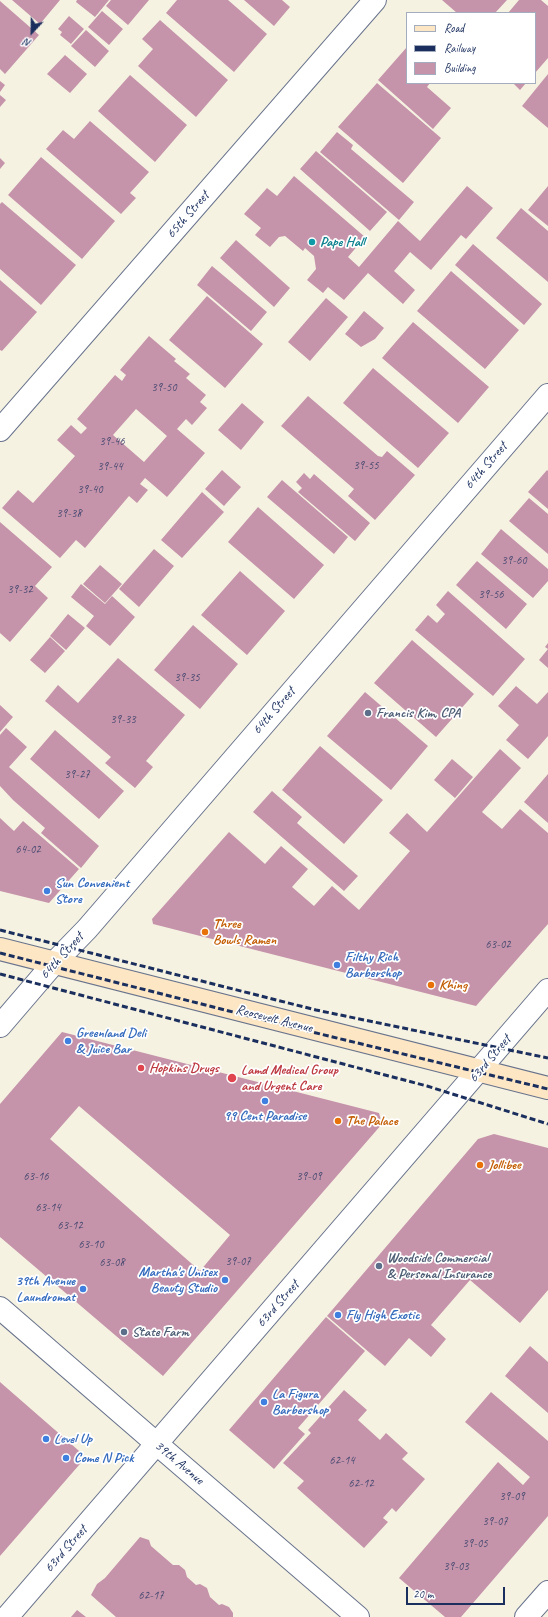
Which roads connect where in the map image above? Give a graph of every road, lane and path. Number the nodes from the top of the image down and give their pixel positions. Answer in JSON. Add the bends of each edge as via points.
{"nodes":[{"id":1,"x":375,"y":0,"type":"edge"},
{"id":2,"x":548,"y":395,"type":"edge"},
{"id":3,"x":0,"y":430,"type":"edge"},
{"id":4,"x":0,"y":950,"type":"edge"},
{"id":5,"x":54,"y":963,"type":"junction"},
{"id":6,"x":548,"y":990,"type":"edge"},
{"id":7,"x":0,"y":1026,"type":"edge"},
{"id":8,"x":480,"y":1070,"type":"junction"},
{"id":9,"x":548,"y":1088,"type":"edge"},
{"id":10,"x":0,"y":1308,"type":"edge"},
{"id":11,"x":157,"y":1444,"type":"junction"},
{"id":12,"x":548,"y":1592,"type":"edge"},
{"id":13,"x":7,"y":1617,"type":"edge"},
{"id":14,"x":358,"y":1617,"type":"edge"},
{"id":15,"x":526,"y":1617,"type":"edge"}],
"edges":[{"from":1,"to":3,"type":"street","name":"65th Street"},
{"from":2,"to":5,"type":"street","name":"64th Street","via":[[87,929]]},
{"from":4,"to":5,"type":"main road","name":"Roosevelt Avenue"},
{"from":5,"to":7,"type":"street","name":"64th Street"},
{"from":5,"to":8,"type":"main road","name":"Roosevelt Avenue"},
{"from":6,"to":8,"type":"street","name":"63rd Street"},
{"from":8,"to":9,"type":"main road","name":"Roosevelt Avenue"},
{"from":8,"to":11,"type":"street","name":"63rd Street"},
{"from":10,"to":11,"type":"street","name":"39th Avenue"},
{"from":11,"to":13,"type":"street","name":"63rd Street"},
{"from":11,"to":14,"type":"street","name":"39th Avenue"},
{"from":12,"to":15,"type":"street"}]}
